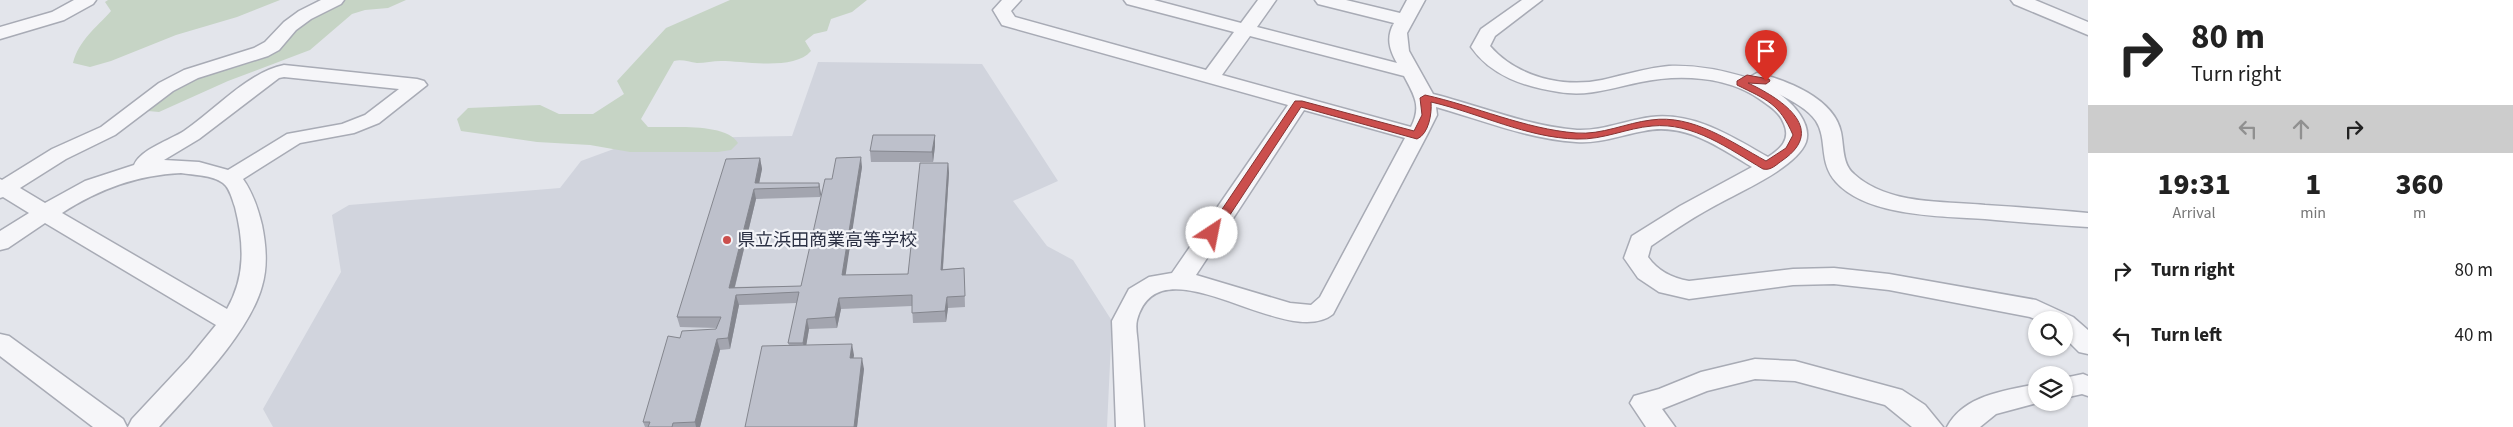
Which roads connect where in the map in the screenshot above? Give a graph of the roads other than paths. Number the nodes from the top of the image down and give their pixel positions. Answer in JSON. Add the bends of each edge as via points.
{"nodes":[{"id":1,"x":87,"y":0,"type":"edge"},
{"id":2,"x":335,"y":0,"type":"edge"},
{"id":3,"x":1012,"y":0,"type":"edge"},
{"id":4,"x":1133,"y":0,"type":"edge"},
{"id":5,"x":1267,"y":0,"type":"edge"},
{"id":6,"x":1324,"y":0,"type":"edge"},
{"id":7,"x":1416,"y":0,"type":"edge"},
{"id":8,"x":1533,"y":0,"type":"edge"},
{"id":9,"x":2020,"y":0,"type":"edge"},
{"id":10,"x":1405,"y":20,"type":"junction"},
{"id":11,"x":2088,"y":29,"type":"edge"},
{"id":12,"x":1245,"y":30,"type":"junction"},
{"id":13,"x":0,"y":33,"type":"edge"},
{"id":14,"x":1410,"y":72,"type":"junction"},
{"id":15,"x":1210,"y":78,"type":"junction"},
{"id":16,"x":1741,"y":83,"type":"junction"},
{"id":17,"x":1425,"y":98,"type":"junction"},
{"id":18,"x":1299,"y":103,"type":"junction"},
{"id":19,"x":1417,"y":135,"type":"junction"},
{"id":20,"x":1767,"y":166,"type":"junction"},
{"id":21,"x":143,"y":170,"type":"junction"},
{"id":22,"x":230,"y":178,"type":"junction"},
{"id":23,"x":2,"y":188,"type":"edge"},
{"id":24,"x":46,"y":212,"type":"junction"},
{"id":25,"x":2088,"y":220,"type":"edge"},
{"id":26,"x":0,"y":242,"type":"edge"},
{"id":27,"x":1180,"y":280,"type":"junction"},
{"id":28,"x":2040,"y":311,"type":"edge"},
{"id":29,"x":233,"y":319,"type":"junction"},
{"id":30,"x":2073,"y":331,"type":"edge"},
{"id":31,"x":0,"y":343,"type":"edge"},
{"id":32,"x":2088,"y":345,"type":"edge"},
{"id":33,"x":2028,"y":396,"type":"edge"},
{"id":34,"x":113,"y":427,"type":"edge"},
{"id":35,"x":142,"y":427,"type":"edge"},
{"id":36,"x":1130,"y":427,"type":"edge"},
{"id":37,"x":1661,"y":427,"type":"edge"},
{"id":38,"x":1929,"y":427,"type":"edge"},
{"id":39,"x":1961,"y":427,"type":"edge"}],
"edges":[{"from":1,"to":13,"type":"street","via":[[58,16]]},
{"from":2,"to":23,"type":"street","via":[[305,15],[272,46],[191,74],[166,87],[108,131],[59,154]]},
{"from":3,"to":15,"type":"street","via":[[1002,10],[1008,21]]},
{"from":4,"to":12,"type":"street"},
{"from":5,"to":12,"type":"street"},
{"from":6,"to":10,"type":"street"},
{"from":7,"to":10,"type":"street"},
{"from":8,"to":16,"type":"street","via":[[1488,33],[1480,47],[1491,61],[1512,74],[1539,84],[1573,88],[1598,88],[1668,72]]},
{"from":9,"to":11,"type":"street"},
{"from":10,"to":14,"type":"street","via":[[1398,32],[1400,51]]},
{"from":12,"to":14,"type":"street"},
{"from":12,"to":15,"type":"street"},
{"from":14,"to":17,"type":"street"},
{"from":15,"to":18,"type":"street"},
{"from":16,"to":20,"type":"street","via":[[1774,101],[1796,125],[1798,135],[1795,144]]},
{"from":16,"to":25,"type":"street","via":[[1747,78],[1775,84],[1818,112],[1830,127],[1835,166],[1848,181],[1869,193],[1893,202],[1922,206]]},
{"from":17,"to":19,"type":"street","via":[[1427,115]]},
{"from":17,"to":20,"type":"street","via":[[1538,131],[1578,136],[1604,134],[1652,123],[1679,123],[1707,133]]},
{"from":18,"to":19,"type":"street"},
{"from":18,"to":27,"type":"street"},
{"from":19,"to":27,"type":"street","via":[[1325,309],[1314,314],[1298,313],[1218,288]]},
{"from":20,"to":28,"type":"street","via":[[1665,224],[1640,242],[1636,258],[1646,272],[1668,286],[1689,290],[1793,277],[1834,276],[1889,282]]},
{"from":21,"to":22,"type":"street","via":[[204,169]]},
{"from":21,"to":22,"type":"street","via":[[146,162],[192,135],[273,73],[284,71],[417,85],[372,120],[348,129],[294,138]]},
{"from":21,"to":24,"type":"street","via":[[78,193]]},
{"from":22,"to":29,"type":"street","via":[[242,196],[251,226],[254,274]]},
{"from":23,"to":24,"type":"street"},
{"from":24,"to":26,"type":"street"},
{"from":24,"to":29,"type":"street","via":[[223,318]]},
{"from":27,"to":36,"type":"street","via":[[1160,283],[1143,292],[1126,313]]},
{"from":29,"to":35,"type":"street","via":[[191,375]]},
{"from":30,"to":32,"type":"street"},
{"from":31,"to":34,"type":"street"},
{"from":33,"to":39,"type":"street","via":[[1988,405]]},
{"from":37,"to":38,"type":"street","via":[[1643,403],[1701,382],[1756,369],[1795,371],[1893,397],[1915,412]]}]}
